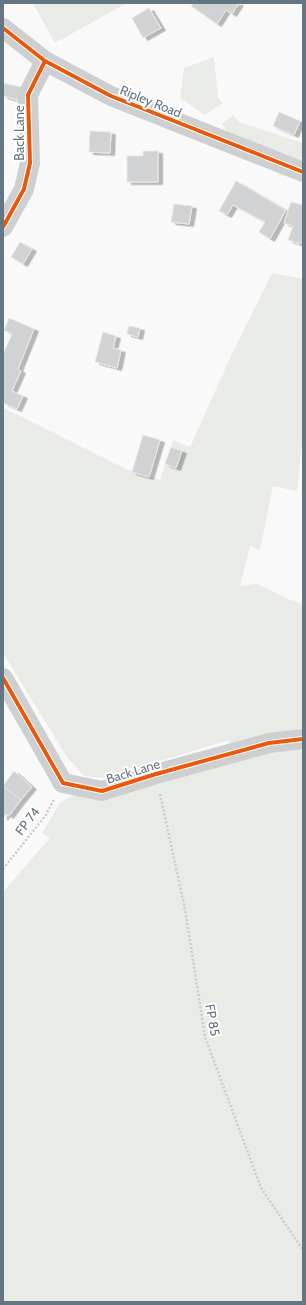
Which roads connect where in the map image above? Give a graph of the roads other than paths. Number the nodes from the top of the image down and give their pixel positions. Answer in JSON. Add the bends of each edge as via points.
{"nodes":[{"id":1,"x":3,"y":28,"type":"edge"},
{"id":2,"x":45,"y":61,"type":"junction"},
{"id":3,"x":303,"y":172,"type":"edge"},
{"id":4,"x":3,"y":228,"type":"edge"},
{"id":5,"x":3,"y":678,"type":"edge"},
{"id":6,"x":303,"y":738,"type":"edge"}],
"edges":[{"from":1,"to":2,"type":"street","name":"Ripley Road"},
{"from":2,"to":3,"type":"street","name":"Ripley Road","via":[[111,96]]},
{"from":2,"to":4,"type":"street","name":"Back Lane","via":[[28,95],[30,163],[24,188]]},
{"from":5,"to":6,"type":"street","name":"Back Lane","via":[[63,783],[102,791],[269,743]]}]}
